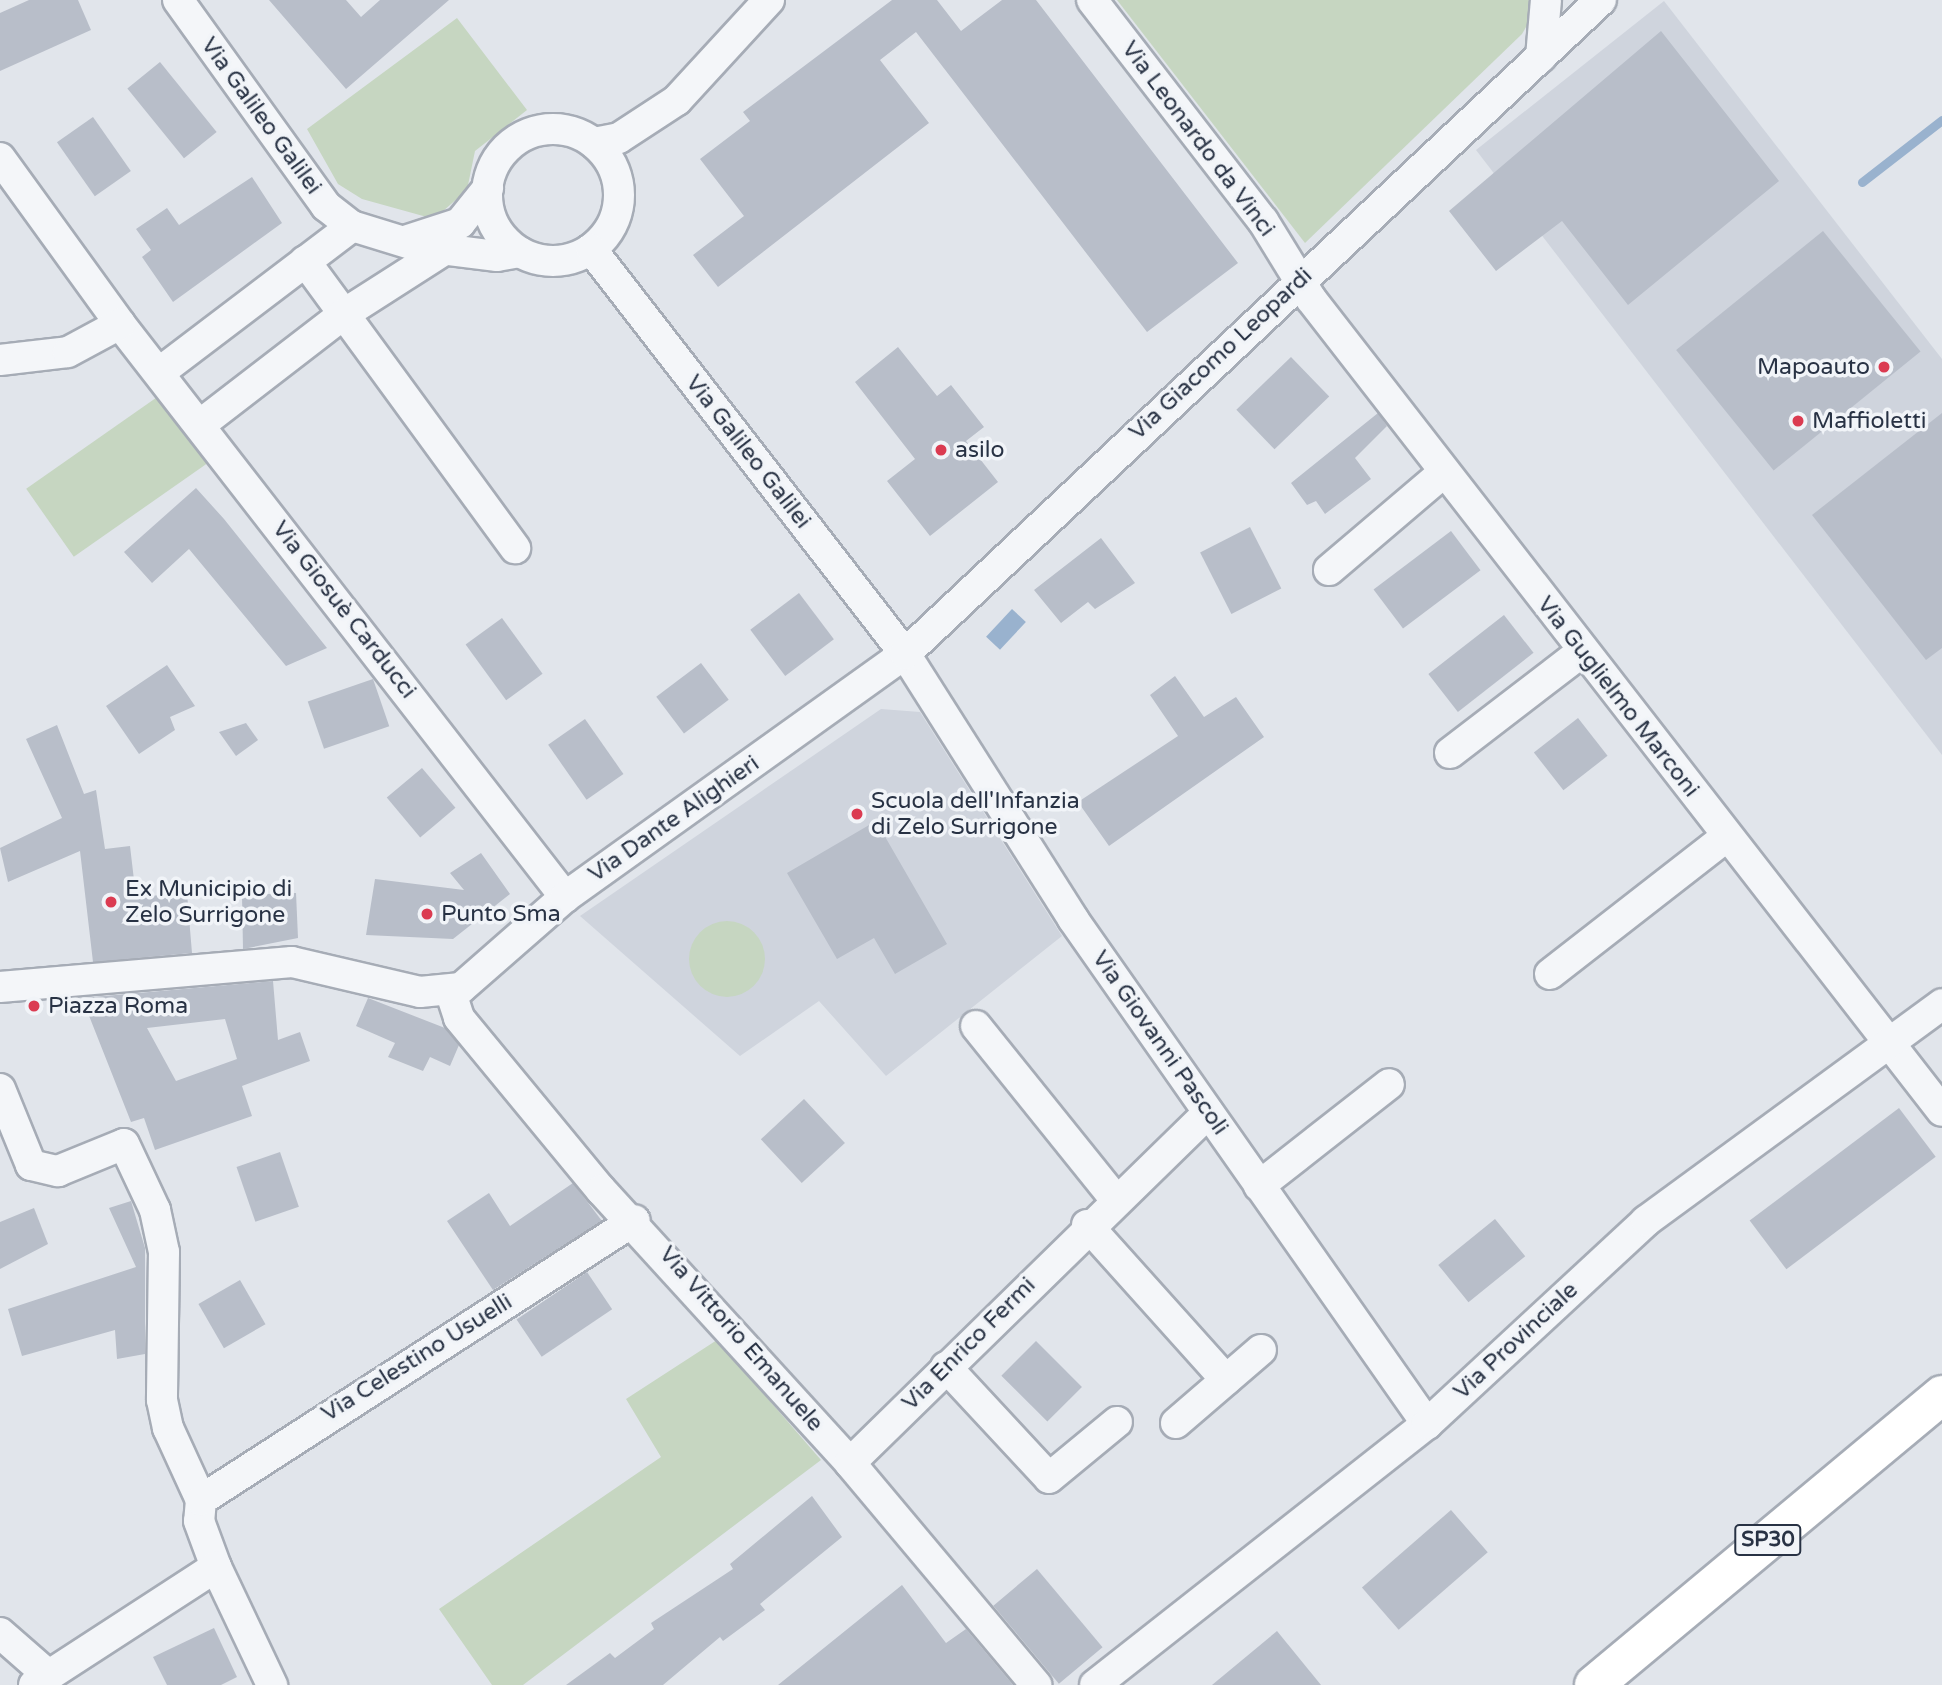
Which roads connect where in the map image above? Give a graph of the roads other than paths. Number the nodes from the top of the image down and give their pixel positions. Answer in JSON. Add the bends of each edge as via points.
{"nodes":[{"id":1,"x":178,"y":0,"type":"edge"},
{"id":2,"x":769,"y":0,"type":"edge"},
{"id":3,"x":1092,"y":0,"type":"edge"},
{"id":4,"x":1546,"y":0,"type":"edge"},
{"id":5,"x":1601,"y":0,"type":"edge"},
{"id":6,"x":1541,"y":57,"type":"junction"},
{"id":7,"x":594,"y":144,"type":"junction"},
{"id":8,"x":0,"y":158,"type":"edge"},
{"id":9,"x":488,"y":188,"type":"junction"},
{"id":10,"x":352,"y":226,"type":"junction"},
{"id":11,"x":398,"y":239,"type":"junction"},
{"id":12,"x":591,"y":249,"type":"junction"},
{"id":13,"x":444,"y":250,"type":"junction"},
{"id":14,"x":520,"y":252,"type":"junction"},
{"id":15,"x":305,"y":261,"type":"junction"},
{"id":16,"x":1298,"y":281,"type":"junction"},
{"id":17,"x":378,"y":290,"type":"junction"},
{"id":18,"x":344,"y":314,"type":"junction"},
{"id":19,"x":120,"y":324,"type":"junction"},
{"id":20,"x":0,"y":360,"type":"edge"},
{"id":21,"x":160,"y":372,"type":"junction"},
{"id":22,"x":201,"y":424,"type":"junction"},
{"id":23,"x":1444,"y":472,"type":"junction"},
{"id":24,"x":515,"y":548,"type":"dead end"},
{"id":25,"x":1329,"y":570,"type":"dead end"},
{"id":26,"x":1583,"y":652,"type":"junction"},
{"id":27,"x":905,"y":654,"type":"junction"},
{"id":28,"x":1450,"y":753,"type":"dead end"},
{"id":29,"x":1726,"y":837,"type":"junction"},
{"id":30,"x":565,"y":897,"type":"junction"},
{"id":31,"x":1550,"y":974,"type":"dead end"},
{"id":32,"x":0,"y":987,"type":"edge"},
{"id":33,"x":451,"y":993,"type":"junction"},
{"id":34,"x":1942,"y":1004,"type":"edge"},
{"id":35,"x":976,"y":1026,"type":"dead end"},
{"id":36,"x":1889,"y":1044,"type":"junction"},
{"id":37,"x":1389,"y":1084,"type":"dead end"},
{"id":38,"x":0,"y":1089,"type":"edge"},
{"id":39,"x":1942,"y":1111,"type":"edge"},
{"id":40,"x":1208,"y":1113,"type":"junction"},
{"id":41,"x":1259,"y":1186,"type":"junction"},
{"id":42,"x":1115,"y":1199,"type":"junction"},
{"id":43,"x":635,"y":1220,"type":"junction"},
{"id":44,"x":1087,"y":1224,"type":"junction"},
{"id":45,"x":1261,"y":1350,"type":"dead end"},
{"id":46,"x":947,"y":1367,"type":"junction"},
{"id":47,"x":1226,"y":1380,"type":"junction"},
{"id":48,"x":1942,"y":1395,"type":"edge"},
{"id":49,"x":1116,"y":1422,"type":"dead end"},
{"id":50,"x":1176,"y":1423,"type":"dead end"},
{"id":51,"x":1427,"y":1424,"type":"junction"},
{"id":52,"x":850,"y":1463,"type":"junction"},
{"id":53,"x":201,"y":1500,"type":"junction"},
{"id":54,"x":216,"y":1567,"type":"junction"},
{"id":55,"x":0,"y":1633,"type":"edge"},
{"id":56,"x":41,"y":1680,"type":"edge"},
{"id":57,"x":272,"y":1685,"type":"edge"},
{"id":58,"x":1036,"y":1685,"type":"edge"},
{"id":59,"x":1095,"y":1685,"type":"edge"},
{"id":60,"x":1594,"y":1685,"type":"edge"}],
"edges":[{"from":1,"to":10,"type":"street","name":"Via Galileo Galilei","via":[[326,206]]},
{"from":2,"to":7,"type":"street","via":[[677,100],[619,138]]},
{"from":3,"to":16,"type":"street","name":"Via Leonardo da Vinci","via":[[1263,221]]},
{"from":4,"to":6,"type":"street"},
{"from":5,"to":6,"type":"street","name":"Via Giacomo Leopardi"},
{"from":6,"to":16,"type":"street","name":"Via Giacomo Leopardi"},
{"from":7,"to":9,"type":"street","via":[[566,130],[535,131],[498,159]]},
{"from":7,"to":12,"type":"street","via":[[613,168],[619,198],[611,227]]},
{"from":8,"to":19,"type":"street","name":"Via Giosuè Carducci"},
{"from":9,"to":11,"type":"street","via":[[460,223]]},
{"from":9,"to":14,"type":"street","via":[[495,225]]},
{"from":10,"to":11,"type":"street","name":"Via Galileo Galilei"},
{"from":10,"to":15,"type":"street"},
{"from":11,"to":13,"type":"street","name":"Via Galileo Galilei"},
{"from":11,"to":17,"type":"street"},
{"from":12,"to":14,"type":"street","via":[[548,261]]},
{"from":12,"to":27,"type":"street","name":"Via Galileo Galilei"},
{"from":13,"to":14,"type":"street","name":"Via Galileo Galilei"},
{"from":13,"to":17,"type":"street"},
{"from":15,"to":18,"type":"street"},
{"from":15,"to":21,"type":"street"},
{"from":16,"to":23,"type":"street","name":"Via Guglielmo Marconi"},
{"from":16,"to":27,"type":"street","name":"Via Giacomo Leopardi"},
{"from":17,"to":18,"type":"street"},
{"from":18,"to":22,"type":"street"},
{"from":18,"to":24,"type":"street"},
{"from":19,"to":20,"type":"street","via":[[68,352]]},
{"from":19,"to":21,"type":"street","name":"Via Giosuè Carducci"},
{"from":21,"to":22,"type":"street","name":"Via Giosuè Carducci"},
{"from":22,"to":30,"type":"street","name":"Via Giosuè Carducci"},
{"from":23,"to":25,"type":"street"},
{"from":23,"to":26,"type":"street","name":"Via Guglielmo Marconi"},
{"from":26,"to":28,"type":"street"},
{"from":26,"to":29,"type":"street","name":"Via Guglielmo Marconi"},
{"from":27,"to":30,"type":"street","name":"Via Dante Alighieri"},
{"from":27,"to":40,"type":"street","name":"Via Giovanni Pascoli","via":[[1073,919]]},
{"from":29,"to":31,"type":"street"},
{"from":29,"to":36,"type":"street","name":"Via Guglielmo Marconi"},
{"from":30,"to":33,"type":"street","name":"Via Dante Alighieri"},
{"from":32,"to":33,"type":"street","via":[[292,962]]},
{"from":33,"to":43,"type":"street","name":"Via Vittorio Emanuele","via":[[459,1018],[601,1190]]},
{"from":34,"to":36,"type":"street","name":"Via Provinciale"},
{"from":35,"to":42,"type":"street"},
{"from":36,"to":39,"type":"street","name":"Via Guglielmo Marconi"},
{"from":36,"to":51,"type":"street","name":"Via Provinciale","via":[[1646,1220]]},
{"from":37,"to":41,"type":"street"},
{"from":38,"to":53,"type":"street","via":[[32,1165],[43,1172],[124,1144],[155,1210],[163,1252],[162,1400],[168,1428]]},
{"from":40,"to":41,"type":"street","name":"Via Giovanni Pascoli"},
{"from":40,"to":42,"type":"street","name":"Via Enrico Fermi"},
{"from":41,"to":51,"type":"street","name":"Via Giovanni Pascoli"},
{"from":42,"to":44,"type":"street","name":"Via Enrico Fermi"},
{"from":43,"to":52,"type":"street","name":"Via Vittorio Emanuele"},
{"from":43,"to":53,"type":"street","name":"Via Celestino Usuelli"},
{"from":44,"to":46,"type":"street","name":"Via Enrico Fermi"},
{"from":44,"to":47,"type":"street"},
{"from":45,"to":47,"type":"street"},
{"from":46,"to":49,"type":"street","via":[[1049,1478]]},
{"from":46,"to":52,"type":"street","name":"Via Enrico Fermi"},
{"from":47,"to":50,"type":"street"},
{"from":48,"to":60,"type":"main road","number":"SP30"},
{"from":51,"to":59,"type":"street","name":"Via Provinciale"},
{"from":52,"to":58,"type":"street","name":"Via Vittorio Emanuele"},
{"from":53,"to":54,"type":"street","via":[[199,1521]]},
{"from":54,"to":56,"type":"street"},
{"from":54,"to":57,"type":"street"},
{"from":55,"to":56,"type":"street"}]}
